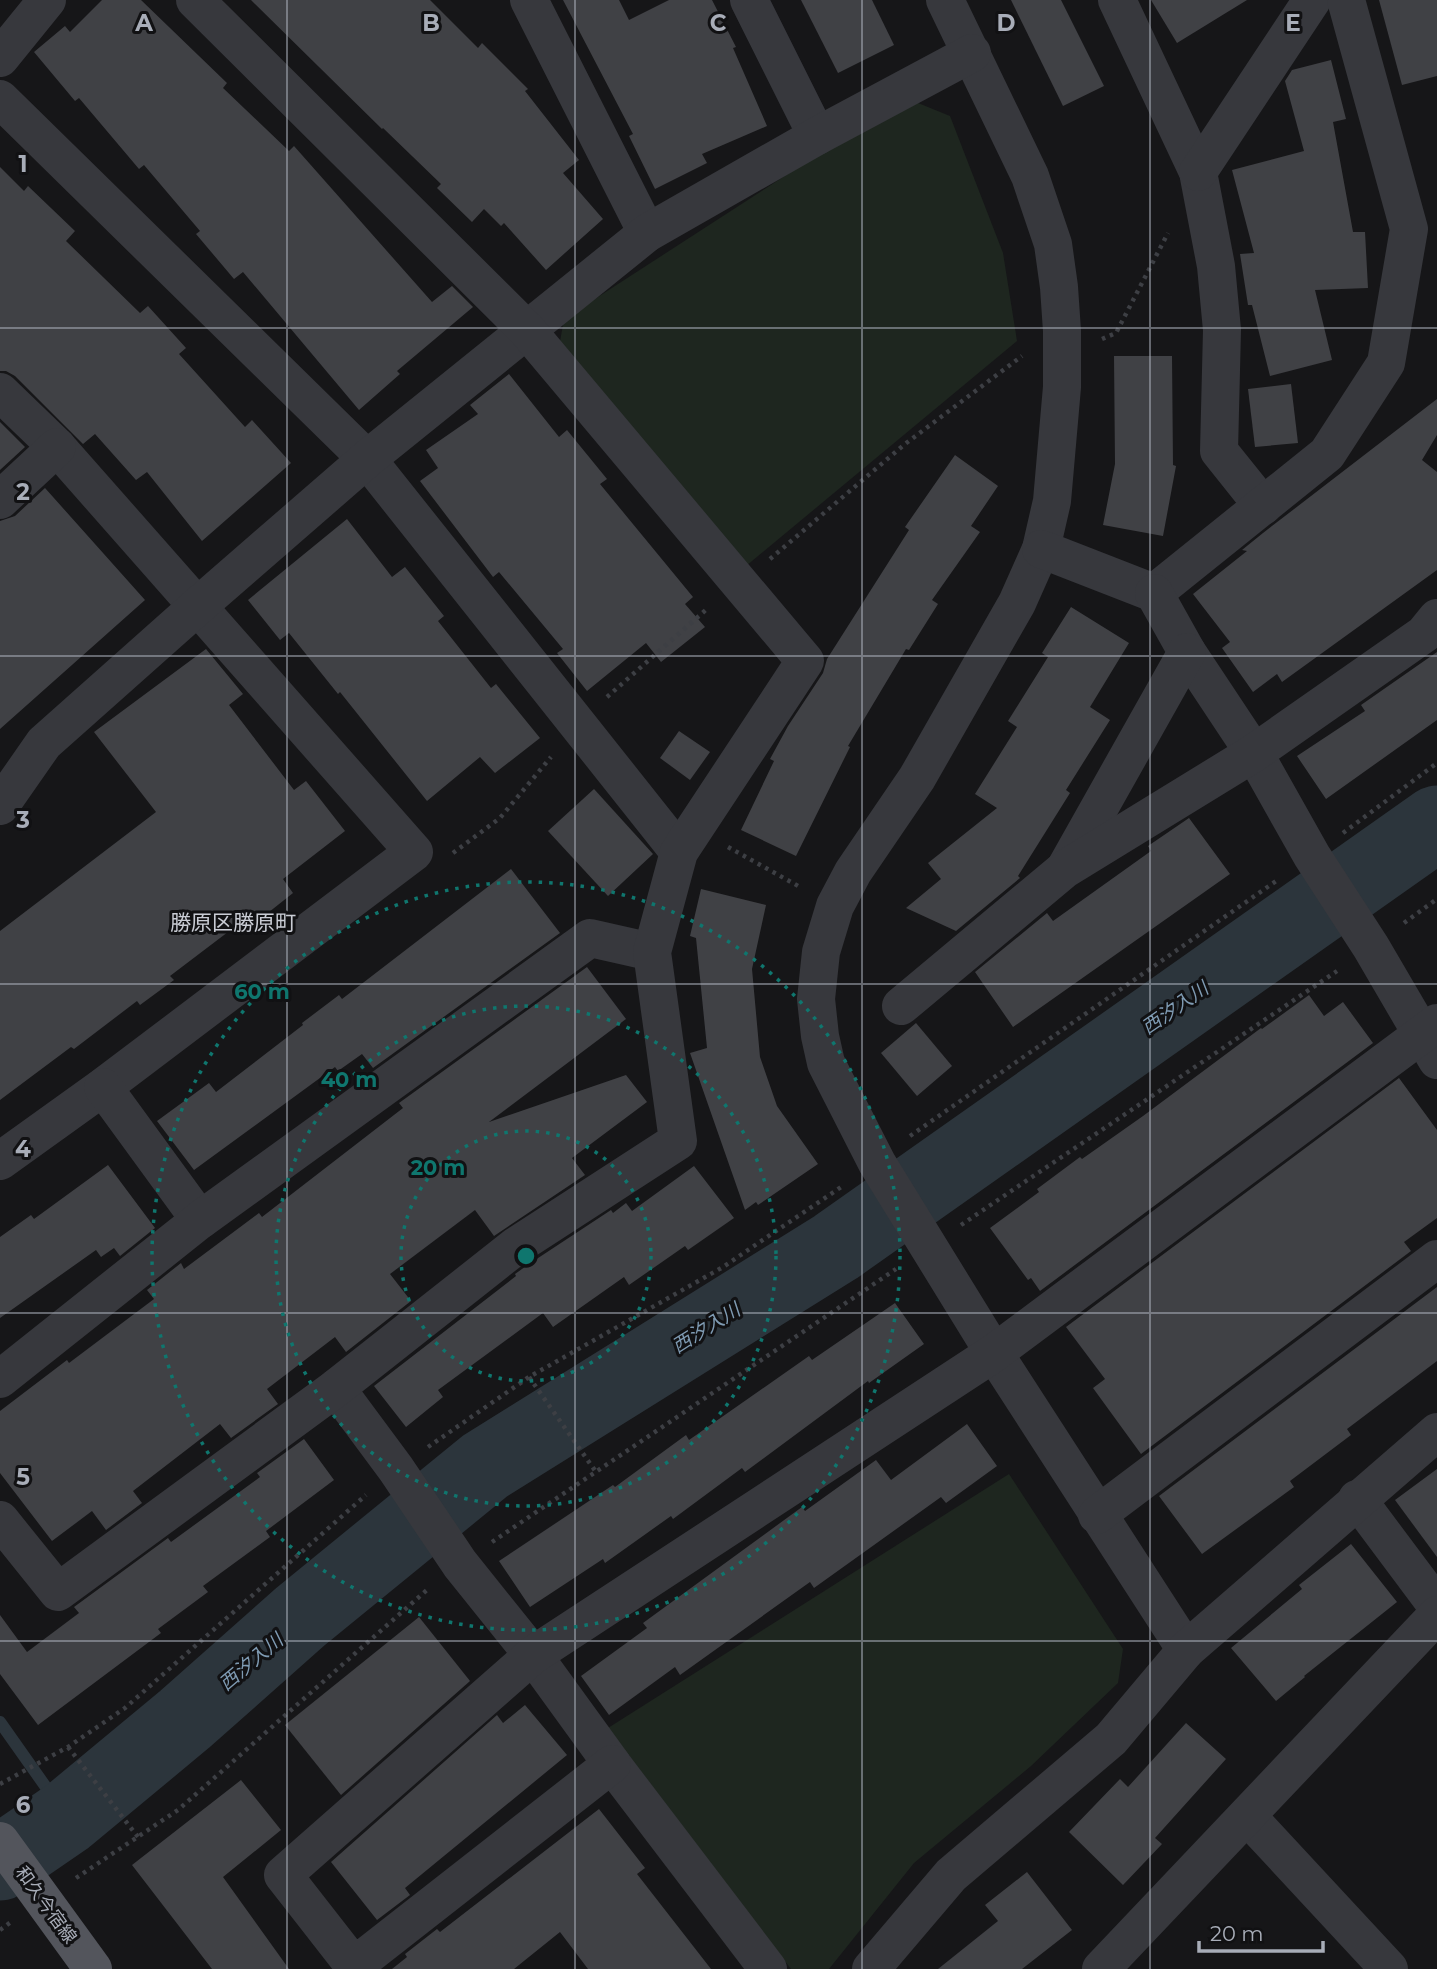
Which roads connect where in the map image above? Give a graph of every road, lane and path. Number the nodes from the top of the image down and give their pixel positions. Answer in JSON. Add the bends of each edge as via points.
{"nodes":[{"id":1,"x":47,"y":0,"type":"edge"},
{"id":2,"x":195,"y":0,"type":"edge"},
{"id":3,"x":529,"y":0,"type":"edge"},
{"id":4,"x":749,"y":0,"type":"edge"},
{"id":5,"x":945,"y":0,"type":"edge"},
{"id":6,"x":1117,"y":0,"type":"edge"},
{"id":7,"x":1312,"y":0,"type":"edge"},
{"id":8,"x":1346,"y":0,"type":"edge"},
{"id":9,"x":972,"y":53,"type":"junction"},
{"id":10,"x":0,"y":58,"type":"edge"},
{"id":11,"x":0,"y":99,"type":"edge"},
{"id":12,"x":817,"y":136,"type":"junction"},
{"id":13,"x":1198,"y":172,"type":"junction"},
{"id":14,"x":1168,"y":231,"type":"dead end"},
{"id":15,"x":647,"y":233,"type":"junction"},
{"id":16,"x":526,"y":329,"type":"junction"},
{"id":17,"x":1095,"y":342,"type":"dead end"},
{"id":18,"x":1028,"y":351,"type":"dead end"},
{"id":19,"x":0,"y":392,"type":"edge"},
{"id":20,"x":57,"y":447,"type":"junction"},
{"id":21,"x":367,"y":459,"type":"junction"},
{"id":22,"x":0,"y":500,"type":"edge"},
{"id":23,"x":1263,"y":506,"type":"junction"},
{"id":24,"x":1041,"y":549,"type":"junction"},
{"id":25,"x":739,"y":583,"type":"junction"},
{"id":26,"x":1154,"y":593,"type":"junction"},
{"id":27,"x":198,"y":606,"type":"junction"},
{"id":28,"x":1437,"y":618,"type":"edge"},
{"id":29,"x":1188,"y":652,"type":"junction"},
{"id":30,"x":579,"y":726,"type":"junction"},
{"id":31,"x":1254,"y":753,"type":"junction"},
{"id":32,"x":1437,"y":763,"type":"edge"},
{"id":33,"x":0,"y":806,"type":"edge"},
{"id":34,"x":687,"y":840,"type":"junction"},
{"id":35,"x":453,"y":854,"type":"dead end"},
{"id":36,"x":1312,"y":856,"type":"junction"},
{"id":37,"x":1065,"y":869,"type":"junction"},
{"id":38,"x":807,"y":891,"type":"dead end"},
{"id":39,"x":1437,"y":899,"type":"edge"},
{"id":40,"x":1371,"y":947,"type":"junction"},
{"id":41,"x":652,"y":952,"type":"junction"},
{"id":42,"x":901,"y":1006,"type":"dead end"},
{"id":43,"x":1432,"y":1039,"type":"edge"},
{"id":44,"x":103,"y":1087,"type":"junction"},
{"id":45,"x":0,"y":1161,"type":"edge"},
{"id":46,"x":877,"y":1163,"type":"junction"},
{"id":47,"x":200,"y":1220,"type":"junction"},
{"id":48,"x":928,"y":1247,"type":"junction"},
{"id":49,"x":1437,"y":1259,"type":"edge"},
{"id":50,"x":994,"y":1353,"type":"junction"},
{"id":51,"x":529,"y":1377,"type":"junction"},
{"id":52,"x":0,"y":1379,"type":"edge"},
{"id":53,"x":336,"y":1388,"type":"junction"},
{"id":54,"x":1437,"y":1432,"type":"edge"},
{"id":55,"x":396,"y":1469,"type":"junction"},
{"id":56,"x":596,"y":1472,"type":"junction"},
{"id":57,"x":1357,"y":1499,"type":"junction"},
{"id":58,"x":1097,"y":1515,"type":"junction"},
{"id":59,"x":0,"y":1520,"type":"edge"},
{"id":60,"x":460,"y":1564,"type":"junction"},
{"id":61,"x":1437,"y":1606,"type":"edge"},
{"id":62,"x":1437,"y":1615,"type":"edge"},
{"id":63,"x":1186,"y":1650,"type":"junction"},
{"id":64,"x":533,"y":1655,"type":"junction"},
{"id":65,"x":68,"y":1747,"type":"junction"},
{"id":66,"x":612,"y":1764,"type":"junction"},
{"id":67,"x":0,"y":1784,"type":"edge"},
{"id":68,"x":1247,"y":1816,"type":"junction"},
{"id":69,"x":138,"y":1837,"type":"junction"},
{"id":70,"x":0,"y":1841,"type":"edge"},
{"id":71,"x":36,"y":1892,"type":"junction"},
{"id":72,"x":93,"y":1969,"type":"edge"},
{"id":73,"x":768,"y":1969,"type":"edge"},
{"id":74,"x":871,"y":1969,"type":"edge"},
{"id":75,"x":1101,"y":1969,"type":"edge"},
{"id":76,"x":1388,"y":1969,"type":"edge"}],
"edges":[{"from":1,"to":10,"type":"street"},
{"from":2,"to":16,"type":"street"},
{"from":3,"to":15,"type":"street"},
{"from":4,"to":12,"type":"street"},
{"from":5,"to":9,"type":"street"},
{"from":6,"to":13,"type":"street"},
{"from":7,"to":13,"type":"street"},
{"from":8,"to":23,"type":"street","via":[[1409,229],[1386,363],[1327,454]]},
{"from":9,"to":12,"type":"street"},
{"from":9,"to":24,"type":"street","via":[[1030,176],[1053,243],[1062,387],[1052,501]]},
{"from":11,"to":21,"type":"street"},
{"from":12,"to":15,"type":"street"},
{"from":13,"to":23,"type":"street","via":[[1216,266],[1222,330],[1219,451]]},
{"from":14,"to":17,"type":"path","via":[[1116,333]]},
{"from":15,"to":16,"type":"street"},
{"from":16,"to":21,"type":"street"},
{"from":16,"to":25,"type":"street"},
{"from":18,"to":25,"type":"path","via":[[905,444]]},
{"from":19,"to":20,"type":"street"},
{"from":20,"to":22,"type":"street"},
{"from":20,"to":27,"type":"street"},
{"from":21,"to":27,"type":"street"},
{"from":21,"to":30,"type":"street"},
{"from":23,"to":26,"type":"street"},
{"from":24,"to":26,"type":"street"},
{"from":24,"to":46,"type":"street","via":[[1017,603],[917,778],[853,872],[835,906],[821,953],[816,999],[826,1063]]},
{"from":25,"to":30,"type":"path","via":[[625,679]]},
{"from":25,"to":34,"type":"street","via":[[805,661]]},
{"from":26,"to":29,"type":"street"},
{"from":27,"to":33,"type":"street","via":[[44,743]]},
{"from":27,"to":44,"type":"street","via":[[414,852]]},
{"from":28,"to":31,"type":"street","via":[[1424,634]]},
{"from":29,"to":31,"type":"street"},
{"from":29,"to":37,"type":"street"},
{"from":30,"to":34,"type":"street"},
{"from":30,"to":35,"type":"path","via":[[500,818]]},
{"from":31,"to":36,"type":"street"},
{"from":31,"to":37,"type":"street"},
{"from":32,"to":36,"type":"path"},
{"from":34,"to":38,"type":"path"},
{"from":34,"to":41,"type":"street"},
{"from":36,"to":40,"type":"street"},
{"from":36,"to":46,"type":"path"},
{"from":37,"to":42,"type":"street"},
{"from":39,"to":40,"type":"path"},
{"from":40,"to":43,"type":"street"},
{"from":40,"to":48,"type":"path"},
{"from":41,"to":47,"type":"street","via":[[590,938]]},
{"from":41,"to":53,"type":"street","via":[[678,1141],[516,1245]]},
{"from":43,"to":50,"type":"street"},
{"from":44,"to":45,"type":"street"},
{"from":44,"to":47,"type":"street"},
{"from":46,"to":48,"type":"street"},
{"from":46,"to":51,"type":"path","via":[[723,1266]]},
{"from":47,"to":52,"type":"street"},
{"from":48,"to":50,"type":"street"},
{"from":48,"to":56,"type":"path"},
{"from":49,"to":58,"type":"street"},
{"from":50,"to":58,"type":"street"},
{"from":50,"to":64,"type":"street"},
{"from":51,"to":55,"type":"path"},
{"from":51,"to":56,"type":"path"},
{"from":53,"to":55,"type":"street"},
{"from":53,"to":59,"type":"street","via":[[58,1592]]},
{"from":54,"to":57,"type":"street"},
{"from":55,"to":60,"type":"street"},
{"from":55,"to":65,"type":"path","via":[[125,1708]]},
{"from":56,"to":60,"type":"path"},
{"from":57,"to":61,"type":"street"},
{"from":57,"to":63,"type":"street"},
{"from":58,"to":63,"type":"street"},
{"from":60,"to":64,"type":"street"},
{"from":60,"to":69,"type":"path","via":[[178,1810]]},
{"from":62,"to":68,"type":"street"},
{"from":63,"to":74,"type":"street","via":[[1111,1739],[951,1875]]},
{"from":64,"to":66,"type":"street"},
{"from":64,"to":66,"type":"street","via":[[283,1875],[354,1966]]},
{"from":65,"to":67,"type":"path"},
{"from":65,"to":69,"type":"path"},
{"from":66,"to":73,"type":"street"},
{"from":68,"to":75,"type":"street"},
{"from":68,"to":76,"type":"street"},
{"from":69,"to":71,"type":"path"},
{"from":70,"to":71,"type":"main road","name":"和久今宿線"},
{"from":71,"to":72,"type":"main road","name":"和久今宿線"}]}
